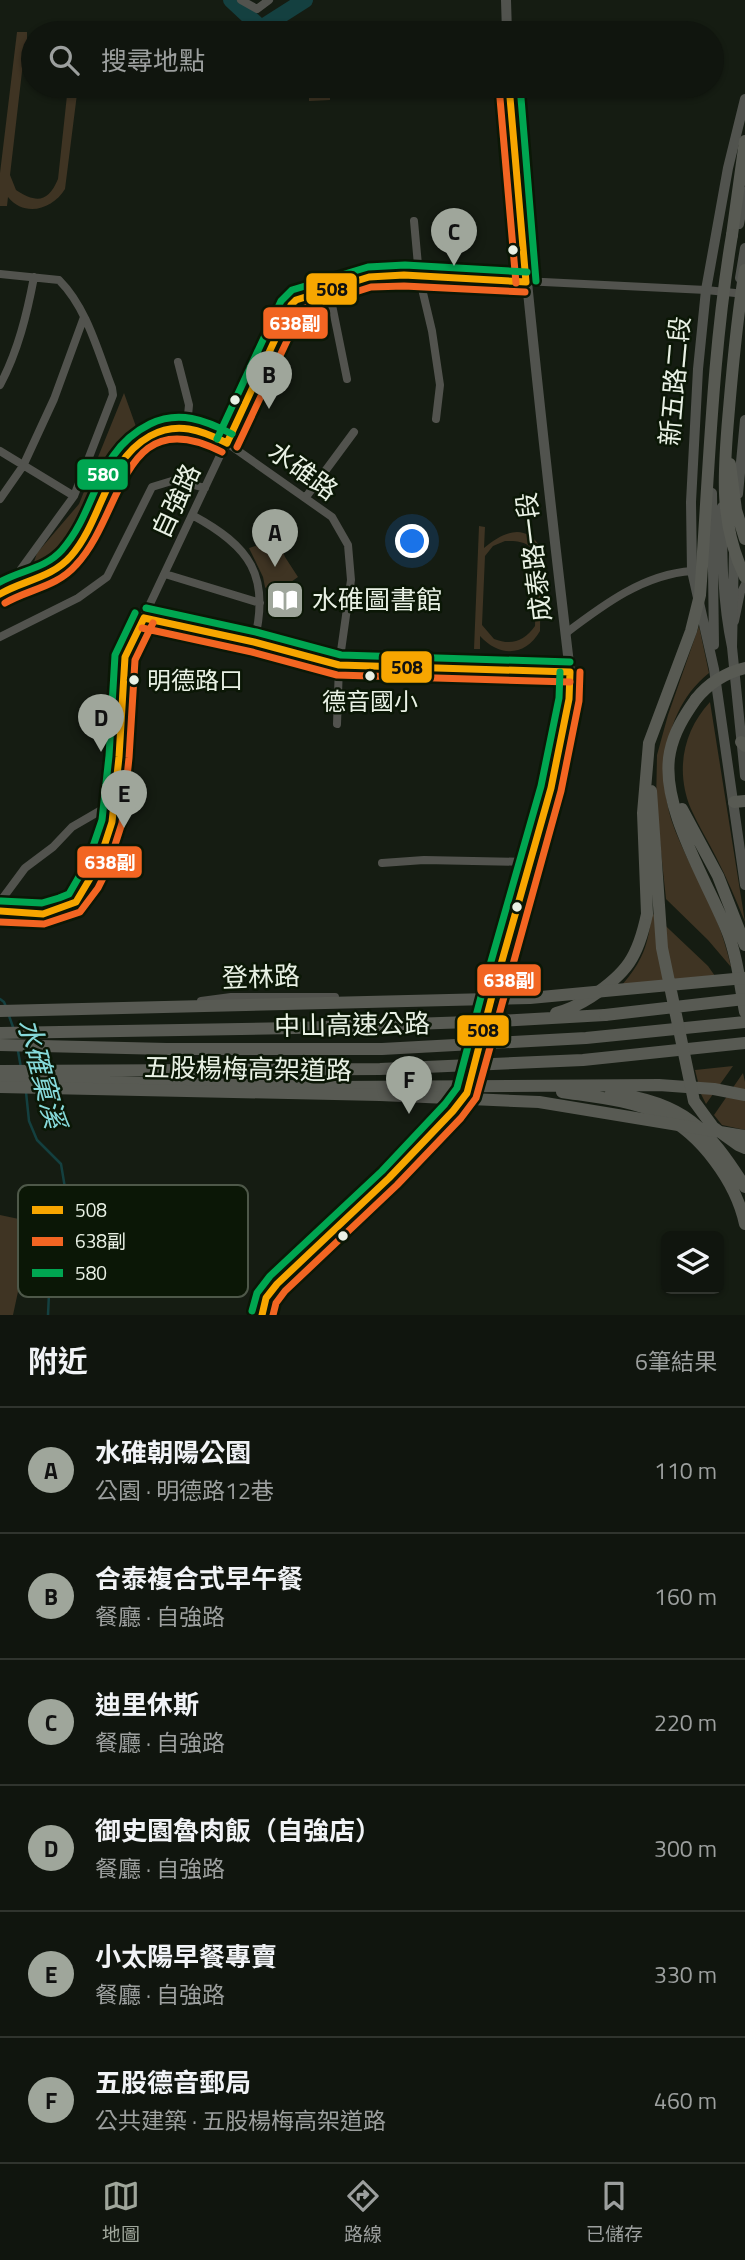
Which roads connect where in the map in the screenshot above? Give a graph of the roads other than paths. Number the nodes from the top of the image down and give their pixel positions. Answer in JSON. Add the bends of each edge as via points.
{"nodes":[{"id":1,"x":242,"y":0,"type":"edge"},
{"id":2,"x":269,"y":0,"type":"edge"},
{"id":3,"x":506,"y":0,"type":"edge"},
{"id":4,"x":507,"y":21,"type":"edge"},
{"id":5,"x":510,"y":98,"type":"edge"},
{"id":6,"x":745,"y":99,"type":"edge"},
{"id":7,"x":745,"y":136,"type":"edge"},
{"id":8,"x":745,"y":141,"type":"edge"},
{"id":9,"x":728,"y":168,"type":"junction"},
{"id":10,"x":745,"y":173,"type":"edge"},
{"id":11,"x":745,"y":192,"type":"edge"},
{"id":12,"x":414,"y":221,"type":"dead end"},
{"id":13,"x":732,"y":235,"type":"junction"},
{"id":14,"x":745,"y":248,"type":"edge"},
{"id":15,"x":745,"y":270,"type":"edge"},
{"id":16,"x":0,"y":274,"type":"edge"},
{"id":17,"x":34,"y":276,"type":"junction"},
{"id":18,"x":419,"y":276,"type":"junction"},
{"id":19,"x":526,"y":282,"type":"junction"},
{"id":20,"x":329,"y":290,"type":"junction"},
{"id":21,"x":706,"y":290,"type":"junction"},
{"id":22,"x":737,"y":293,"type":"edge"},
{"id":23,"x":84,"y":317,"type":"junction"},
{"id":24,"x":178,"y":362,"type":"dead end"},
{"id":25,"x":347,"y":379,"type":"dead end"},
{"id":26,"x":0,"y":385,"type":"edge"},
{"id":27,"x":729,"y":411,"type":"junction"},
{"id":28,"x":436,"y":419,"type":"dead end"},
{"id":29,"x":745,"y":420,"type":"edge"},
{"id":30,"x":187,"y":426,"type":"junction"},
{"id":31,"x":354,"y":432,"type":"dead end"},
{"id":32,"x":227,"y":443,"type":"junction"},
{"id":33,"x":0,"y":451,"type":"edge"},
{"id":34,"x":23,"y":466,"type":"junction"},
{"id":35,"x":739,"y":470,"type":"junction"},
{"id":36,"x":205,"y":488,"type":"junction"},
{"id":37,"x":745,"y":492,"type":"edge"},
{"id":38,"x":74,"y":496,"type":"junction"},
{"id":39,"x":306,"y":497,"type":"junction"},
{"id":40,"x":0,"y":499,"type":"edge"},
{"id":41,"x":192,"y":515,"type":"junction"},
{"id":42,"x":745,"y":539,"type":"edge"},
{"id":43,"x":703,"y":558,"type":"junction"},
{"id":44,"x":692,"y":571,"type":"junction"},
{"id":45,"x":165,"y":574,"type":"junction"},
{"id":46,"x":745,"y":577,"type":"edge"},
{"id":47,"x":745,"y":583,"type":"edge"},
{"id":48,"x":2,"y":592,"type":"edge"},
{"id":49,"x":260,"y":603,"type":"junction"},
{"id":50,"x":144,"y":618,"type":"junction"},
{"id":51,"x":733,"y":627,"type":"junction"},
{"id":52,"x":566,"y":633,"type":"junction"},
{"id":53,"x":0,"y":637,"type":"edge"},
{"id":54,"x":254,"y":642,"type":"junction"},
{"id":55,"x":732,"y":647,"type":"junction"},
{"id":56,"x":339,"y":665,"type":"junction"},
{"id":57,"x":745,"y":668,"type":"edge"},
{"id":58,"x":714,"y":669,"type":"junction"},
{"id":59,"x":570,"y":672,"type":"junction"},
{"id":60,"x":337,"y":724,"type":"dead end"},
{"id":61,"x":675,"y":736,"type":"junction"},
{"id":62,"x":743,"y":744,"type":"edge"},
{"id":63,"x":745,"y":776,"type":"edge"},
{"id":64,"x":115,"y":802,"type":"junction"},
{"id":65,"x":740,"y":802,"type":"edge"},
{"id":66,"x":529,"y":862,"type":"junction"},
{"id":67,"x":382,"y":863,"type":"dead end"},
{"id":68,"x":745,"y":885,"type":"edge"},
{"id":69,"x":0,"y":910,"type":"edge"},
{"id":70,"x":745,"y":945,"type":"edge"},
{"id":71,"x":745,"y":978,"type":"edge"},
{"id":72,"x":492,"y":996,"type":"junction"},
{"id":73,"x":745,"y":999,"type":"edge"},
{"id":74,"x":31,"y":1007,"type":"dead end"},
{"id":75,"x":0,"y":1011,"type":"edge"},
{"id":76,"x":745,"y":1012,"type":"edge"},
{"id":77,"x":494,"y":1018,"type":"junction"},
{"id":78,"x":745,"y":1022,"type":"edge"},
{"id":79,"x":5,"y":1039,"type":"edge"},
{"id":80,"x":28,"y":1039,"type":"junction"},
{"id":81,"x":745,"y":1043,"type":"edge"},
{"id":82,"x":0,"y":1071,"type":"edge"},
{"id":83,"x":15,"y":1075,"type":"junction"},
{"id":84,"x":32,"y":1075,"type":"junction"},
{"id":85,"x":0,"y":1080,"type":"edge"},
{"id":86,"x":0,"y":1087,"type":"edge"},
{"id":87,"x":503,"y":1087,"type":"junction"},
{"id":88,"x":467,"y":1093,"type":"tunnel mouth"},
{"id":89,"x":745,"y":1095,"type":"edge"},
{"id":90,"x":745,"y":1136,"type":"edge"},
{"id":91,"x":745,"y":1148,"type":"edge"},
{"id":92,"x":745,"y":1187,"type":"edge"},
{"id":93,"x":745,"y":1224,"type":"edge"},
{"id":94,"x":262,"y":1315,"type":"edge"}],
"edges":[{"from":1,"to":2,"type":"street","via":[[257,9]]},
{"from":3,"to":4,"type":"main road"},
{"from":5,"to":19,"type":"main road","name":"成泰路一段"},
{"from":6,"to":9,"type":"main road","name":"新五路二段"},
{"from":7,"to":9,"type":"main road"},
{"from":8,"to":13,"type":"highway"},
{"from":9,"to":21,"type":"main road","name":"新五路二段"},
{"from":10,"to":13,"type":"highway"},
{"from":11,"to":22,"type":"main road","name":"新五路二段"},
{"from":12,"to":18,"type":"street"},
{"from":13,"to":43,"type":"highway","bridge":true,"via":[[715,357]]},
{"from":14,"to":22,"type":"main road","name":"新五路二段"},
{"from":15,"to":27,"type":"highway","bridge":true},
{"from":16,"to":17,"type":"street"},
{"from":17,"to":23,"type":"street","via":[[59,280]]},
{"from":17,"to":26,"type":"street","via":[[26,315]]},
{"from":18,"to":19,"type":"street","name":"自強路"},
{"from":18,"to":20,"type":"street","name":"自強路","via":[[369,277]]},
{"from":18,"to":28,"type":"street","via":[[440,385]]},
{"from":19,"to":21,"type":"street","name":"自強路"},
{"from":19,"to":52,"type":"main road","name":"成泰路一段"},
{"from":20,"to":25,"type":"street"},
{"from":20,"to":32,"type":"street","name":"自強路","via":[[291,305]]},
{"from":21,"to":22,"type":"street","name":"自強路"},
{"from":21,"to":44,"type":"main road","name":"新五路二段","via":[[691,464]]},
{"from":22,"to":55,"type":"main road","name":"新五路二段","via":[[722,499],[725,613]]},
{"from":22,"to":58,"type":"main road","name":"新五路二段","via":[[719,365],[712,498]]},
{"from":23,"to":34,"type":"street"},
{"from":23,"to":38,"type":"street","via":[[113,395]]},
{"from":24,"to":30,"type":"street","via":[[189,405]]},
{"from":27,"to":42,"type":"highway","bridge":true,"via":[[730,463]]},
{"from":27,"to":46,"type":"highway","bridge":true,"via":[[724,449],[725,514]]},
{"from":29,"to":35,"type":"main road","name":"新五路二段"},
{"from":30,"to":32,"type":"street","name":"水碓路"},
{"from":30,"to":48,"type":"street","via":[[160,431],[130,449],[72,555],[59,569]]},
{"from":31,"to":39,"type":"street"},
{"from":32,"to":36,"type":"street","name":"自強路"},
{"from":32,"to":39,"type":"street","name":"水碓路"},
{"from":33,"to":34,"type":"street"},
{"from":34,"to":38,"type":"street"},
{"from":34,"to":40,"type":"street"},
{"from":35,"to":37,"type":"street"},
{"from":35,"to":51,"type":"main road","name":"新五路二段"},
{"from":36,"to":41,"type":"street","name":"自強路"},
{"from":36,"to":53,"type":"street","via":[[174,480],[152,487],[107,577],[78,598]]},
{"from":38,"to":48,"type":"street"},
{"from":39,"to":56,"type":"street","name":"水碓路","via":[[332,517],[348,545],[351,580]]},
{"from":41,"to":45,"type":"street","name":"自強路"},
{"from":41,"to":49,"type":"street","via":[[248,558]]},
{"from":43,"to":77,"type":"highway","bridge":true,"via":[[693,623],[649,743],[643,813],[647,914],[635,955],[620,976],[562,1012],[530,1019]]},
{"from":43,"to":91,"type":"highway","bridge":true,"via":[[704,596],[698,621],[655,741],[651,790],[655,856],[662,948],[694,1101],[713,1127]]},
{"from":44,"to":52,"type":"street","via":[[655,577],[599,608]]},
{"from":44,"to":58,"type":"main road","name":"新五路二段"},
{"from":45,"to":49,"type":"street"},
{"from":45,"to":50,"type":"street","name":"自強路"},
{"from":47,"to":51,"type":"street"},
{"from":49,"to":54,"type":"street"},
{"from":50,"to":54,"type":"street"},
{"from":50,"to":64,"type":"street","name":"自強路","via":[[125,657]]},
{"from":51,"to":55,"type":"main road","name":"新五路二段"},
{"from":52,"to":59,"type":"main road","name":"成泰路一段"},
{"from":54,"to":56,"type":"street"},
{"from":55,"to":62,"type":"main road","name":"新五路二段"},
{"from":56,"to":59,"type":"street"},
{"from":56,"to":60,"type":"street","name":"水碓路"},
{"from":57,"to":61,"type":"highway","bridge":true,"via":[[704,689]]},
{"from":58,"to":65,"type":"main road","name":"新五路二段"},
{"from":59,"to":66,"type":"main road","name":"成泰路一段","via":[[551,788]]},
{"from":61,"to":70,"type":"highway","via":[[677,792],[683,813],[718,876]]},
{"from":61,"to":76,"type":"highway","via":[[669,764],[672,800],[728,932]]},
{"from":62,"to":63,"type":"main road","name":"新五路二段"},
{"from":64,"to":69,"type":"street","name":"自強路","via":[[72,827],[25,868],[2,899]]},
{"from":64,"to":69,"type":"street","name":"自強路","via":[[98,865],[76,902],[43,914]]},
{"from":65,"to":68,"type":"main road","name":"新五路二段"},
{"from":66,"to":67,"type":"street"},
{"from":66,"to":72,"type":"main road","name":"成泰路一段"},
{"from":71,"to":75,"type":"highway","bridge":true,"via":[[530,998]]},
{"from":72,"to":74,"type":"street","name":"登林路","via":[[231,997],[184,1003]]},
{"from":72,"to":77,"type":"main road","name":"成泰路一段"},
{"from":73,"to":77,"type":"highway","bridge":true,"via":[[604,1014]]},
{"from":77,"to":80,"type":"highway"},
{"from":78,"to":80,"type":"highway","name":"中山高速公路","via":[[586,1038],[382,1049],[180,1049]]},
{"from":79,"to":80,"type":"highway","name":"中山高速公路"},
{"from":81,"to":84,"type":"highway","name":"中山高速公路","via":[[583,1060]]},
{"from":82,"to":83,"type":"highway","name":"中山高速公路"},
{"from":83,"to":84,"type":"highway","name":"中山高速公路"},
{"from":83,"to":85,"type":"highway"},
{"from":84,"to":87,"type":"highway","via":[[336,1087]]},
{"from":86,"to":90,"type":"highway","name":"五股楊梅高架道路","bridge":true,"via":[[539,1102]]},
{"from":87,"to":89,"type":"highway","via":[[659,1085]]},
{"from":87,"to":92,"type":"highway","via":[[612,1093],[666,1105],[710,1138]]},
{"from":87,"to":93,"type":"highway","via":[[610,1100],[663,1115],[707,1152],[735,1194]]},
{"from":88,"to":94,"type":"main road","via":[[388,1178],[277,1284],[266,1298]]}]}
